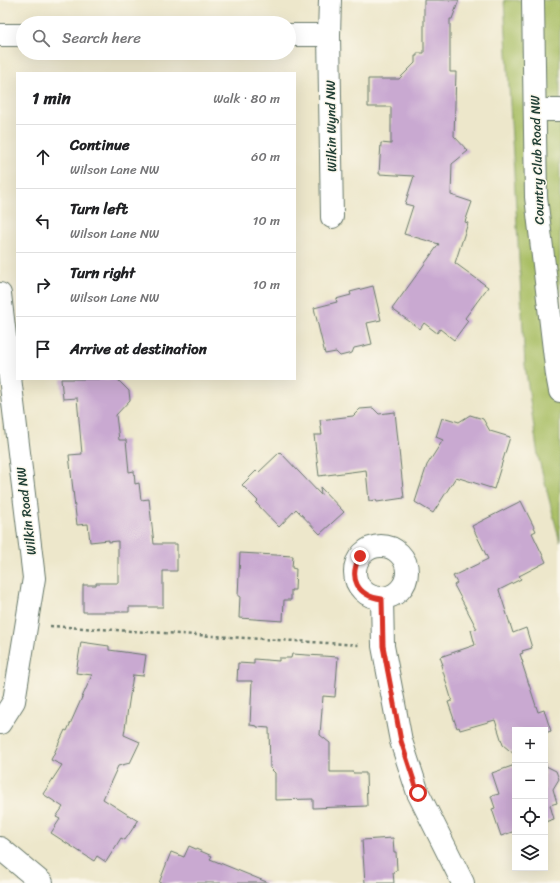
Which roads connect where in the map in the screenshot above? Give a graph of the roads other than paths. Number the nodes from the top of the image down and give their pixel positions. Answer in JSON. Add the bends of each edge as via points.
{"nodes":[{"id":1,"x":330,"y":0,"type":"edge"},
{"id":2,"x":533,"y":0,"type":"edge"},
{"id":3,"x":0,"y":35,"type":"edge"},
{"id":4,"x":16,"y":35,"type":"edge"},
{"id":5,"x":296,"y":35,"type":"edge"},
{"id":6,"x":329,"y":35,"type":"junction"},
{"id":7,"x":534,"y":110,"type":"junction"},
{"id":8,"x":560,"y":110,"type":"edge"},
{"id":9,"x":332,"y":217,"type":"dead end"},
{"id":10,"x":0,"y":294,"type":"edge"},
{"id":11,"x":560,"y":391,"type":"edge"},
{"id":12,"x":382,"y":599,"type":"dead end"},
{"id":13,"x":0,"y":724,"type":"edge"},
{"id":14,"x":0,"y":848,"type":"edge"},
{"id":15,"x":42,"y":883,"type":"edge"},
{"id":16,"x":463,"y":883,"type":"edge"}],
"edges":[{"from":1,"to":6,"type":"street","name":"Wilkin Wynd NW"},
{"from":2,"to":7,"type":"street","name":"Country Club Road NW"},
{"from":3,"to":4,"type":"street"},
{"from":5,"to":6,"type":"street"},
{"from":6,"to":9,"type":"street","name":"Wilkin Wynd NW"},
{"from":7,"to":8,"type":"street"},
{"from":7,"to":11,"type":"street","name":"Country Club Road NW","via":[[536,197]]},
{"from":10,"to":13,"type":"street","name":"Wilkin Road NW","via":[[34,578],[14,701]]},
{"from":12,"to":16,"type":"street","via":[[383,646],[401,741],[418,793]]},
{"from":14,"to":15,"type":"street"}]}
